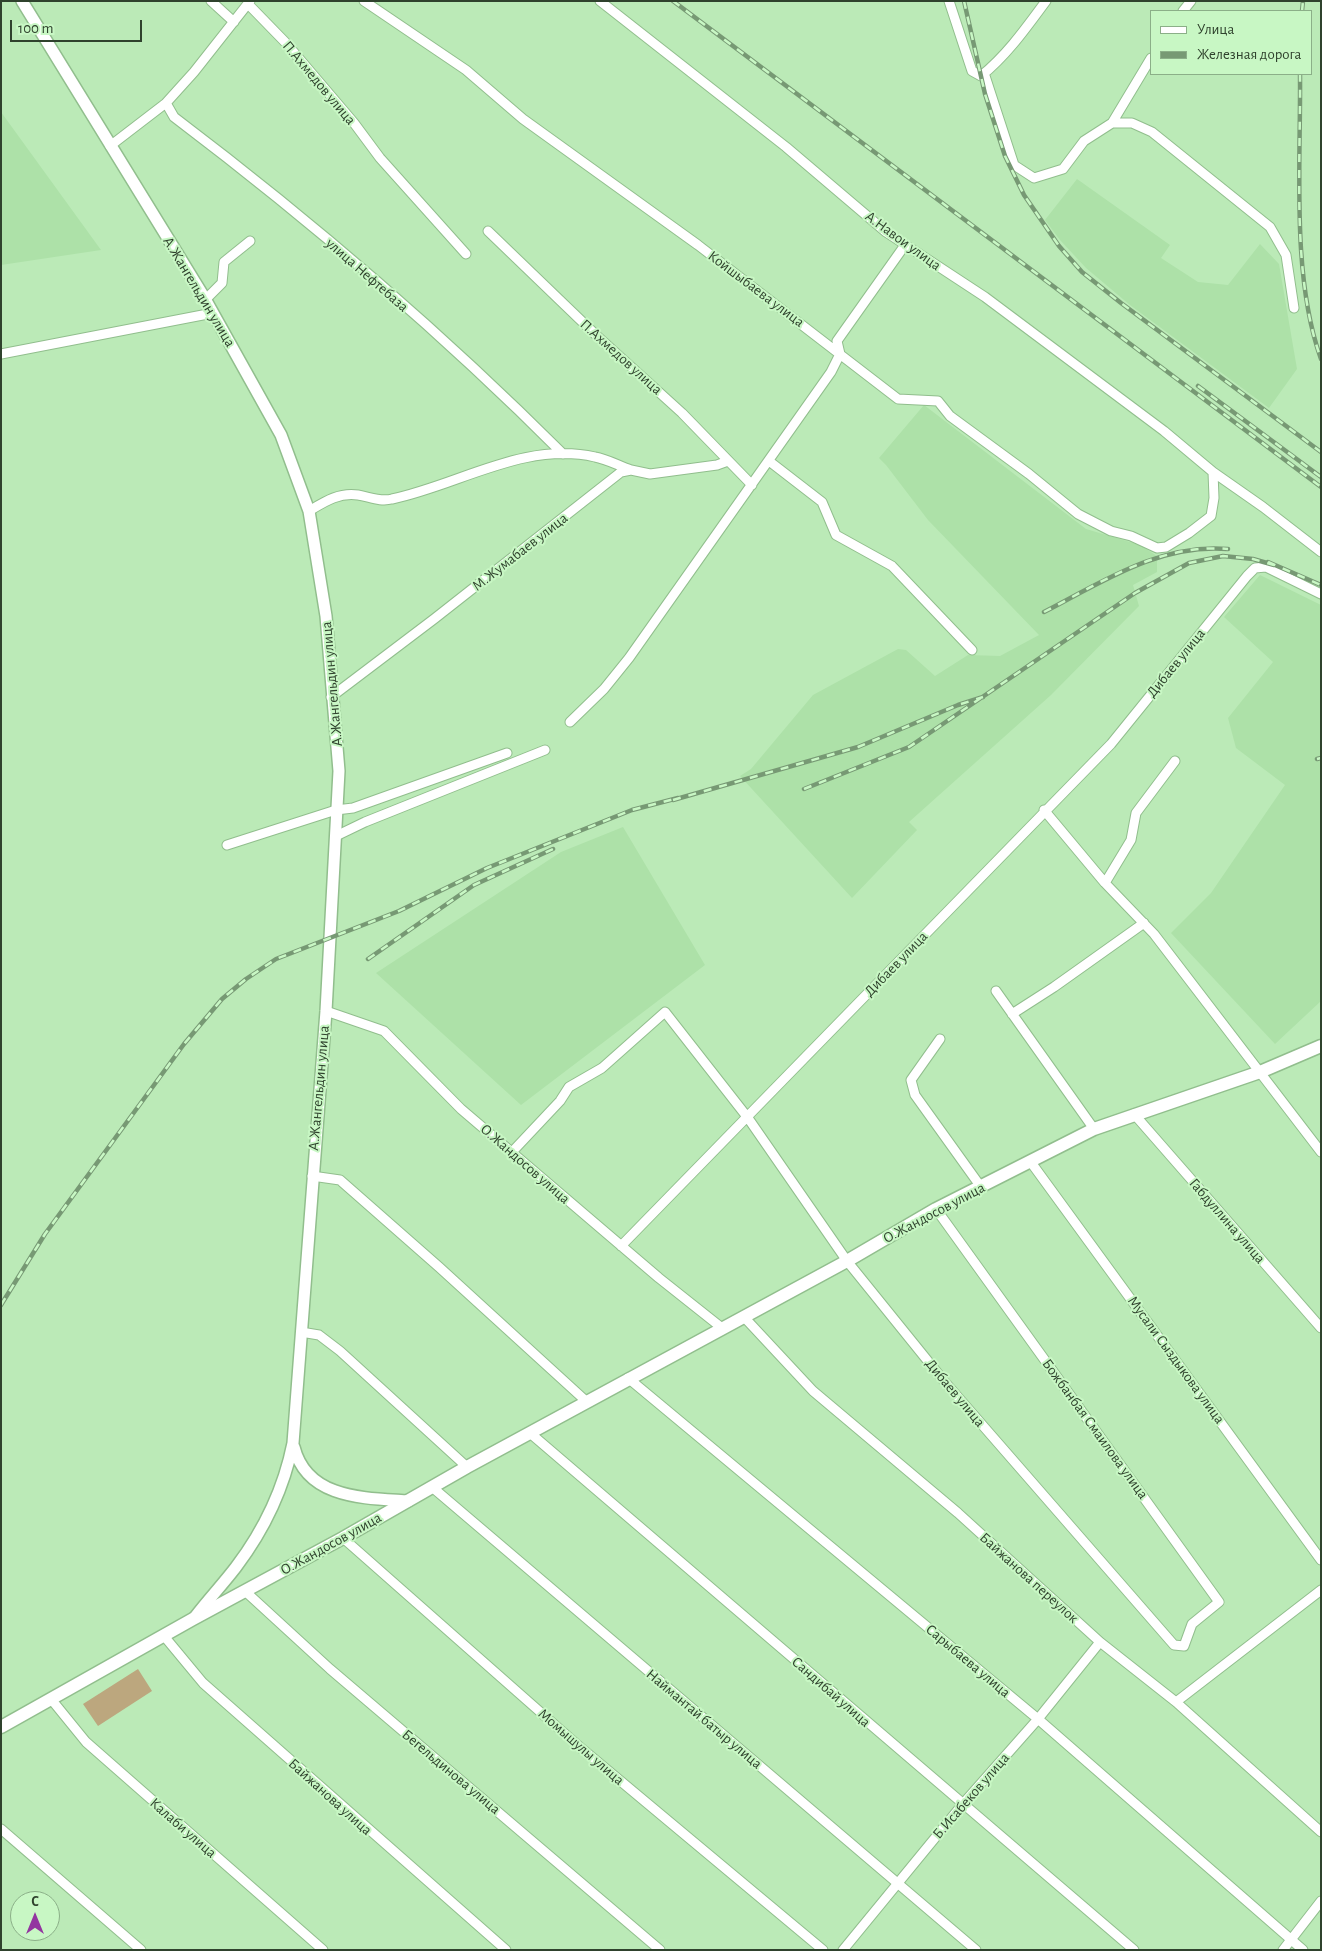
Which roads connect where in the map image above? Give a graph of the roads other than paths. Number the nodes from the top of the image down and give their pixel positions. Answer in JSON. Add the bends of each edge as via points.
{"nodes":[{"id":1,"x":22,"y":1,"type":"edge"},
{"id":2,"x":211,"y":1,"type":"edge"},
{"id":3,"x":364,"y":1,"type":"edge"},
{"id":4,"x":600,"y":1,"type":"edge"},
{"id":5,"x":949,"y":1,"type":"edge"},
{"id":6,"x":1046,"y":1,"type":"edge"},
{"id":7,"x":249,"y":3,"type":"edge"},
{"id":8,"x":234,"y":22,"type":"junction"},
{"id":9,"x":1150,"y":60,"type":"edge"},
{"id":10,"x":984,"y":73,"type":"junction"},
{"id":11,"x":166,"y":103,"type":"junction"},
{"id":12,"x":1112,"y":123,"type":"junction"},
{"id":13,"x":110,"y":146,"type":"junction"},
{"id":14,"x":488,"y":231,"type":"dead end"},
{"id":15,"x":250,"y":241,"type":"dead end"},
{"id":16,"x":905,"y":245,"type":"junction"},
{"id":17,"x":466,"y":254,"type":"dead end"},
{"id":18,"x":205,"y":300,"type":"junction"},
{"id":19,"x":1294,"y":308,"type":"dead end"},
{"id":20,"x":213,"y":314,"type":"junction"},
{"id":21,"x":1,"y":354,"type":"edge"},
{"id":22,"x":840,"y":354,"type":"junction"},
{"id":23,"x":563,"y":454,"type":"junction"},
{"id":24,"x":728,"y":461,"type":"junction"},
{"id":25,"x":769,"y":461,"type":"junction"},
{"id":26,"x":631,"y":470,"type":"junction"},
{"id":27,"x":1213,"y":472,"type":"junction"},
{"id":28,"x":752,"y":485,"type":"junction"},
{"id":29,"x":308,"y":511,"type":"junction"},
{"id":30,"x":1321,"y":552,"type":"edge"},
{"id":31,"x":1321,"y":594,"type":"edge"},
{"id":32,"x":972,"y":650,"type":"dead end"},
{"id":33,"x":331,"y":697,"type":"junction"},
{"id":34,"x":570,"y":722,"type":"dead end"},
{"id":35,"x":545,"y":750,"type":"dead end"},
{"id":36,"x":507,"y":753,"type":"dead end"},
{"id":37,"x":1175,"y":761,"type":"dead end"},
{"id":38,"x":336,"y":810,"type":"junction"},
{"id":39,"x":1044,"y":810,"type":"junction"},
{"id":40,"x":336,"y":836,"type":"junction"},
{"id":41,"x":227,"y":845,"type":"dead end"},
{"id":42,"x":1105,"y":883,"type":"junction"},
{"id":43,"x":1144,"y":922,"type":"junction"},
{"id":44,"x":996,"y":991,"type":"dead end"},
{"id":45,"x":326,"y":1011,"type":"junction"},
{"id":46,"x":1012,"y":1014,"type":"junction"},
{"id":47,"x":940,"y":1039,"type":"dead end"},
{"id":48,"x":1321,"y":1046,"type":"edge"},
{"id":49,"x":1260,"y":1072,"type":"junction"},
{"id":50,"x":1134,"y":1114,"type":"junction"},
{"id":51,"x":748,"y":1118,"type":"junction"},
{"id":52,"x":1094,"y":1129,"type":"junction"},
{"id":53,"x":512,"y":1152,"type":"junction"},
{"id":54,"x":1321,"y":1152,"type":"edge"},
{"id":55,"x":1030,"y":1161,"type":"junction"},
{"id":56,"x":312,"y":1176,"type":"junction"},
{"id":57,"x":981,"y":1187,"type":"junction"},
{"id":58,"x":936,"y":1209,"type":"junction"},
{"id":59,"x":621,"y":1246,"type":"junction"},
{"id":60,"x":847,"y":1261,"type":"junction"},
{"id":61,"x":744,"y":1317,"type":"junction"},
{"id":62,"x":722,"y":1328,"type":"junction"},
{"id":63,"x":1321,"y":1328,"type":"edge"},
{"id":64,"x":301,"y":1332,"type":"junction"},
{"id":65,"x":628,"y":1378,"type":"junction"},
{"id":66,"x":587,"y":1402,"type":"junction"},
{"id":67,"x":530,"y":1433,"type":"junction"},
{"id":68,"x":293,"y":1443,"type":"junction"},
{"id":69,"x":466,"y":1467,"type":"junction"},
{"id":70,"x":432,"y":1487,"type":"junction"},
{"id":71,"x":408,"y":1501,"type":"junction"},
{"id":72,"x":343,"y":1538,"type":"junction"},
{"id":73,"x":1321,"y":1560,"type":"edge"},
{"id":74,"x":1321,"y":1590,"type":"edge"},
{"id":75,"x":246,"y":1592,"type":"junction"},
{"id":76,"x":194,"y":1619,"type":"junction"},
{"id":77,"x":164,"y":1636,"type":"junction"},
{"id":78,"x":1100,"y":1642,"type":"junction"},
{"id":79,"x":1184,"y":1646,"type":"joint"},
{"id":80,"x":51,"y":1699,"type":"junction"},
{"id":81,"x":1176,"y":1702,"type":"junction"},
{"id":82,"x":1038,"y":1720,"type":"junction"},
{"id":83,"x":1,"y":1727,"type":"edge"},
{"id":84,"x":962,"y":1805,"type":"junction"},
{"id":85,"x":1,"y":1829,"type":"edge"},
{"id":86,"x":1321,"y":1832,"type":"edge"},
{"id":87,"x":898,"y":1884,"type":"junction"},
{"id":88,"x":1321,"y":1900,"type":"edge"},
{"id":89,"x":1292,"y":1940,"type":"junction"},
{"id":90,"x":141,"y":1950,"type":"edge"},
{"id":91,"x":323,"y":1950,"type":"edge"},
{"id":92,"x":506,"y":1950,"type":"edge"},
{"id":93,"x":660,"y":1950,"type":"edge"},
{"id":94,"x":823,"y":1950,"type":"edge"},
{"id":95,"x":843,"y":1950,"type":"edge"},
{"id":96,"x":976,"y":1950,"type":"edge"},
{"id":97,"x":1134,"y":1950,"type":"edge"},
{"id":98,"x":1283,"y":1950,"type":"edge"},
{"id":99,"x":1303,"y":1950,"type":"edge"}],
"edges":[{"from":1,"to":13,"type":"street","name":"А.Жангельдин улица"},
{"from":2,"to":8,"type":"street"},
{"from":3,"to":22,"type":"street","name":"Койшыбаева улица","via":[[466,70],[523,119],[690,239]]},
{"from":4,"to":16,"type":"street","name":"А.Навои улица"},
{"from":5,"to":10,"type":"street","via":[[972,71],[981,76]]},
{"from":6,"to":10,"type":"street","via":[[1014,44]]},
{"from":7,"to":8,"type":"street"},
{"from":7,"to":17,"type":"street","name":"П.Ахмедов улица"},
{"from":8,"to":11,"type":"street"},
{"from":9,"to":12,"type":"street"},
{"from":10,"to":12,"type":"street","via":[[1014,165],[1034,178],[1063,169],[1084,141]]},
{"from":11,"to":13,"type":"street"},
{"from":11,"to":23,"type":"street","name":"улица Нефтебаза","via":[[174,117],[299,215],[411,312]]},
{"from":12,"to":19,"type":"street","via":[[1132,123],[1152,132],[1270,227],[1286,255]]},
{"from":13,"to":18,"type":"street","name":"А.Жангельдин улица"},
{"from":14,"to":24,"type":"street","name":"П.Ахмедов улица","via":[[682,413]]},
{"from":15,"to":18,"type":"street","via":[[224,262],[222,283]]},
{"from":16,"to":22,"type":"street","via":[[837,341]]},
{"from":16,"to":27,"type":"street","name":"А.Навои улица","via":[[985,297],[1164,431]]},
{"from":18,"to":20,"type":"street","name":"А.Жангельдин улица"},
{"from":20,"to":21,"type":"street"},
{"from":20,"to":29,"type":"street","name":"А.Жангельдин улица","via":[[281,435]]},
{"from":22,"to":25,"type":"street","via":[[832,372]]},
{"from":22,"to":27,"type":"street","name":"Койшыбаева улица","via":[[898,399],[938,400],[950,416],[1078,514],[1111,531],[1157,548],[1174,544],[1211,516]]},
{"from":23,"to":26,"type":"street","via":[[596,457]]},
{"from":23,"to":29,"type":"street","via":[[525,456],[418,494],[384,501],[355,494],[330,498]]},
{"from":24,"to":26,"type":"street","via":[[650,474]]},
{"from":24,"to":28,"type":"street","name":"П.Ахмедов улица"},
{"from":25,"to":28,"type":"street"},
{"from":25,"to":32,"type":"street","via":[[822,502],[836,535],[892,566]]},
{"from":26,"to":33,"type":"street","name":"М.Жумабаев улица","via":[[621,472]]},
{"from":27,"to":30,"type":"street","name":"А.Навои улица"},
{"from":28,"to":34,"type":"street","via":[[629,658],[604,689]]},
{"from":29,"to":33,"type":"street","name":"А.Жангельдин улица","via":[[326,616]]},
{"from":31,"to":39,"type":"street","name":"Дибаев улица","via":[[1266,567],[1256,568],[1111,744]]},
{"from":33,"to":38,"type":"street","name":"А.Жангельдин улица","via":[[339,771]]},
{"from":35,"to":40,"type":"street"},
{"from":36,"to":38,"type":"street","via":[[353,808]]},
{"from":37,"to":42,"type":"street","via":[[1136,813],[1131,840]]},
{"from":38,"to":40,"type":"street","name":"А.Жангельдин улица"},
{"from":38,"to":41,"type":"street"},
{"from":39,"to":42,"type":"street"},
{"from":39,"to":51,"type":"street","name":"Дибаев улица"},
{"from":40,"to":45,"type":"street","name":"А.Жангельдин улица"},
{"from":42,"to":43,"type":"street"},
{"from":43,"to":46,"type":"street","via":[[1054,988]]},
{"from":43,"to":49,"type":"street"},
{"from":44,"to":46,"type":"street"},
{"from":45,"to":53,"type":"street","name":"О.Жандосов улица","via":[[384,1031],[460,1109]]},
{"from":45,"to":56,"type":"street","name":"А.Жангельдин улица"},
{"from":46,"to":52,"type":"street"},
{"from":47,"to":57,"type":"street","via":[[911,1080],[915,1095]]},
{"from":48,"to":49,"type":"main road","name":"О.Жандосов улица"},
{"from":49,"to":50,"type":"main road","name":"О.Жандосов улица"},
{"from":49,"to":54,"type":"street"},
{"from":50,"to":52,"type":"main road","name":"О.Жандосов улица"},
{"from":50,"to":63,"type":"street","name":"Габдуллина улица"},
{"from":51,"to":53,"type":"street","name":"Дибаев улица","via":[[665,1012],[602,1068],[570,1087]]},
{"from":51,"to":59,"type":"street","name":"Дибаев улица"},
{"from":51,"to":60,"type":"street","name":"Дибаев улица"},
{"from":52,"to":55,"type":"main road","name":"О.Жандосов улица"},
{"from":53,"to":59,"type":"street","name":"О.Жандосов улица"},
{"from":55,"to":57,"type":"main road","name":"О.Жандосов улица"},
{"from":55,"to":73,"type":"street","name":"Мусали Сыздыкова улица"},
{"from":56,"to":64,"type":"street","name":"А.Жангельдин улица"},
{"from":56,"to":66,"type":"street","via":[[340,1180]]},
{"from":57,"to":58,"type":"main road","name":"О.Жандосов улица"},
{"from":58,"to":60,"type":"main road","name":"О.Жандосов улица"},
{"from":58,"to":79,"type":"street","name":"Божбанбая Смаилова улица","via":[[1219,1602],[1192,1624]]},
{"from":59,"to":62,"type":"street","name":"О.Жандосов улица"},
{"from":60,"to":61,"type":"main road","name":"О.Жандосов улица"},
{"from":60,"to":79,"type":"street","name":"Дибаев улица","via":[[1043,1496],[1174,1645]]},
{"from":61,"to":62,"type":"main road","name":"О.Жандосов улица"},
{"from":61,"to":78,"type":"street","name":"Байжанова переулок","via":[[813,1391],[958,1513]]},
{"from":62,"to":65,"type":"main road","name":"О.Жандосов улица"},
{"from":64,"to":68,"type":"street","name":"А.Жангельдин улица"},
{"from":64,"to":69,"type":"street","via":[[319,1335],[340,1351]]},
{"from":65,"to":66,"type":"main road","name":"О.Жандосов улица"},
{"from":65,"to":82,"type":"street","name":"Сарыбаева улица"},
{"from":66,"to":67,"type":"main road","name":"О.Жандосов улица"},
{"from":67,"to":69,"type":"main road","name":"О.Жандосов улица"},
{"from":67,"to":84,"type":"street","name":"Сандибай улица"},
{"from":68,"to":71,"type":"street","via":[[304,1471],[325,1489],[362,1497]]},
{"from":68,"to":76,"type":"street","name":"А.Жангельдин улица","via":[[288,1469],[260,1531]]},
{"from":69,"to":70,"type":"main road","name":"О.Жандосов улица"},
{"from":70,"to":71,"type":"main road","name":"О.Жандосов улица"},
{"from":70,"to":87,"type":"street","name":"Наймантай батыр улица"},
{"from":71,"to":72,"type":"main road","name":"О.Жандосов улица"},
{"from":72,"to":75,"type":"main road","name":"О.Жандосов улица"},
{"from":72,"to":94,"type":"street","name":"Момышулы улица","via":[[581,1748]]},
{"from":74,"to":81,"type":"street"},
{"from":75,"to":76,"type":"main road","name":"О.Жандосов улица"},
{"from":75,"to":93,"type":"street","name":"Бегельдинова улица","via":[[330,1669]]},
{"from":76,"to":77,"type":"main road","name":"О.Жандосов улица"},
{"from":77,"to":80,"type":"main road","name":"О.Жандосов улица"},
{"from":77,"to":92,"type":"street","name":"Байжанова улица","via":[[203,1683]]},
{"from":78,"to":81,"type":"street","name":"Байжанова переулок"},
{"from":78,"to":82,"type":"street","name":"Б.Исабеков улица"},
{"from":80,"to":83,"type":"main road","name":"О.Жандосов улица"},
{"from":80,"to":91,"type":"street","name":"Калаби улица","via":[[86,1742]]},
{"from":81,"to":86,"type":"street","name":"Байжанова переулок"},
{"from":82,"to":84,"type":"street","name":"Б.Исабеков улица"},
{"from":82,"to":89,"type":"street","name":"Сарыбаева улица"},
{"from":84,"to":87,"type":"street","name":"Б.Исабеков улица"},
{"from":84,"to":97,"type":"street","name":"Сандибай улица"},
{"from":85,"to":90,"type":"street"},
{"from":87,"to":95,"type":"street","name":"Б.Исабеков улица"},
{"from":87,"to":96,"type":"street","name":"Наймантай батыр улица"},
{"from":88,"to":89,"type":"street"},
{"from":89,"to":98,"type":"street"},
{"from":89,"to":99,"type":"street","name":"Сарыбаева улица"}]}
